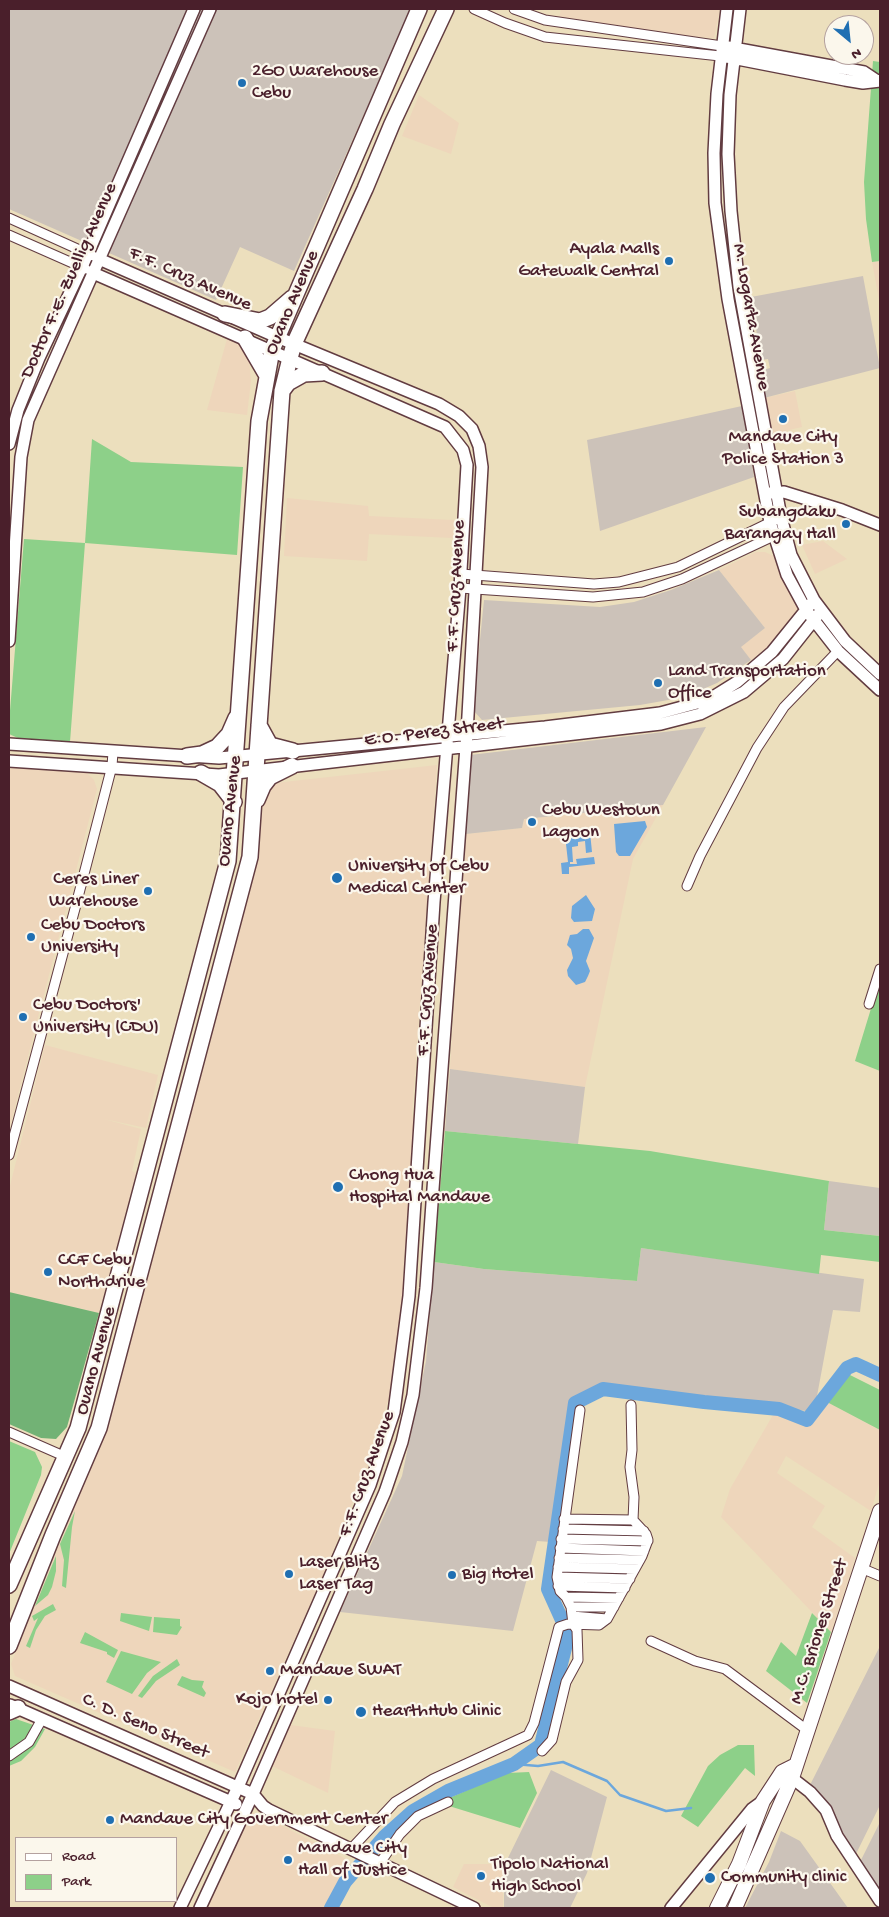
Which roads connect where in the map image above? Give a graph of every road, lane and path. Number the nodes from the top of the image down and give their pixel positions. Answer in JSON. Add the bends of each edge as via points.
{"nodes":[{"id":1,"x":194,"y":9,"type":"edge"},
{"id":2,"x":210,"y":9,"type":"edge"},
{"id":3,"x":420,"y":9,"type":"edge"},
{"id":4,"x":446,"y":9,"type":"edge"},
{"id":5,"x":474,"y":9,"type":"edge"},
{"id":6,"x":514,"y":9,"type":"edge"},
{"id":7,"x":727,"y":9,"type":"edge"},
{"id":8,"x":740,"y":9,"type":"edge"},
{"id":9,"x":623,"y":31,"type":"junction"},
{"id":10,"x":621,"y":44,"type":"junction"},
{"id":11,"x":721,"y":51,"type":"junction"},
{"id":12,"x":734,"y":53,"type":"junction"},
{"id":13,"x":878,"y":81,"type":"edge"},
{"id":14,"x":714,"y":176,"type":"junction"},
{"id":15,"x":728,"y":177,"type":"junction"},
{"id":16,"x":9,"y":218,"type":"edge"},
{"id":17,"x":9,"y":235,"type":"edge"},
{"id":18,"x":88,"y":254,"type":"junction"},
{"id":19,"x":99,"y":259,"type":"junction"},
{"id":20,"x":82,"y":267,"type":"junction"},
{"id":21,"x":93,"y":273,"type":"junction"},
{"id":22,"x":295,"y":295,"type":"junction"},
{"id":23,"x":225,"y":314,"type":"junction"},
{"id":24,"x":245,"y":338,"type":"junction"},
{"id":25,"x":274,"y":344,"type":"junction"},
{"id":26,"x":292,"y":351,"type":"junction"},
{"id":27,"x":322,"y":373,"type":"junction"},
{"id":28,"x":266,"y":374,"type":"junction"},
{"id":29,"x":282,"y":390,"type":"junction"},
{"id":30,"x":9,"y":444,"type":"edge"},
{"id":31,"x":770,"y":493,"type":"junction"},
{"id":32,"x":775,"y":519,"type":"junction"},
{"id":33,"x":880,"y":525,"type":"edge"},
{"id":34,"x":779,"y":533,"type":"junction"},
{"id":35,"x":461,"y":574,"type":"junction"},
{"id":36,"x":475,"y":575,"type":"junction"},
{"id":37,"x":460,"y":588,"type":"junction"},
{"id":38,"x":474,"y":588,"type":"junction"},
{"id":39,"x":814,"y":600,"type":"junction"},
{"id":40,"x":806,"y":610,"type":"junction"},
{"id":41,"x":821,"y":611,"type":"junction"},
{"id":42,"x":813,"y":621,"type":"junction"},
{"id":43,"x":9,"y":641,"type":"edge"},
{"id":44,"x":838,"y":652,"type":"junction"},
{"id":45,"x":880,"y":674,"type":"edge"},
{"id":46,"x":880,"y":690,"type":"edge"},
{"id":47,"x":240,"y":704,"type":"junction"},
{"id":48,"x":632,"y":722,"type":"junction"},
{"id":49,"x":259,"y":724,"type":"junction"},
{"id":50,"x":467,"y":733,"type":"junction"},
{"id":51,"x":447,"y":735,"type":"junction"},
{"id":52,"x":9,"y":744,"type":"edge"},
{"id":53,"x":465,"y":747,"type":"junction"},
{"id":54,"x":446,"y":750,"type":"junction"},
{"id":55,"x":113,"y":752,"type":"junction"},
{"id":56,"x":257,"y":754,"type":"junction"},
{"id":57,"x":187,"y":756,"type":"junction"},
{"id":58,"x":237,"y":756,"type":"junction"},
{"id":59,"x":292,"y":759,"type":"junction"},
{"id":60,"x":9,"y":761,"type":"edge"},
{"id":61,"x":112,"y":766,"type":"junction"},
{"id":62,"x":256,"y":770,"type":"junction"},
{"id":63,"x":201,"y":773,"type":"junction"},
{"id":64,"x":236,"y":773,"type":"junction"},
{"id":65,"x":234,"y":802,"type":"junction"},
{"id":66,"x":253,"y":814,"type":"junction"},
{"id":67,"x":687,"y":886,"type":"dead end"},
{"id":68,"x":880,"y":969,"type":"edge"},
{"id":69,"x":869,"y":1004,"type":"dead end"},
{"id":70,"x":181,"y":1042,"type":"junction"},
{"id":71,"x":200,"y":1046,"type":"junction"},
{"id":72,"x":9,"y":1155,"type":"edge"},
{"id":73,"x":631,"y":1405,"type":"dead end"},
{"id":74,"x":580,"y":1410,"type":"dead end"},
{"id":75,"x":9,"y":1432,"type":"edge"},
{"id":76,"x":66,"y":1457,"type":"junction"},
{"id":77,"x":880,"y":1510,"type":"edge"},
{"id":78,"x":564,"y":1519,"type":"junction"},
{"id":79,"x":633,"y":1520,"type":"junction"},
{"id":80,"x":597,"y":1526,"type":"junction"},
{"id":81,"x":563,"y":1530,"type":"junction"},
{"id":82,"x":644,"y":1531,"type":"junction"},
{"id":83,"x":648,"y":1541,"type":"junction"},
{"id":84,"x":561,"y":1544,"type":"junction"},
{"id":85,"x":644,"y":1551,"type":"junction"},
{"id":86,"x":598,"y":1559,"type":"junction"},
{"id":87,"x":640,"y":1560,"type":"junction"},
{"id":88,"x":558,"y":1562,"type":"junction"},
{"id":89,"x":861,"y":1568,"type":"junction"},
{"id":90,"x":635,"y":1569,"type":"junction"},
{"id":91,"x":880,"y":1576,"type":"edge"},
{"id":92,"x":630,"y":1579,"type":"junction"},
{"id":93,"x":558,"y":1582,"type":"junction"},
{"id":94,"x":9,"y":1585,"type":"edge"},
{"id":95,"x":625,"y":1588,"type":"junction"},
{"id":96,"x":566,"y":1597,"type":"junction"},
{"id":97,"x":619,"y":1598,"type":"junction"},
{"id":98,"x":614,"y":1607,"type":"junction"},
{"id":99,"x":569,"y":1619,"type":"junction"},
{"id":100,"x":651,"y":1641,"type":"dead end"},
{"id":101,"x":9,"y":1646,"type":"edge"},
{"id":102,"x":9,"y":1686,"type":"edge"},
{"id":103,"x":12,"y":1708,"type":"edge"},
{"id":104,"x":42,"y":1719,"type":"junction"},
{"id":105,"x":807,"y":1730,"type":"junction"},
{"id":106,"x":145,"y":1746,"type":"junction"},
{"id":107,"x":542,"y":1751,"type":"dead end"},
{"id":108,"x":9,"y":1756,"type":"edge"},
{"id":109,"x":138,"y":1761,"type":"junction"},
{"id":110,"x":793,"y":1772,"type":"junction"},
{"id":111,"x":238,"y":1787,"type":"junction"},
{"id":112,"x":253,"y":1794,"type":"junction"},
{"id":113,"x":231,"y":1801,"type":"junction"},
{"id":114,"x":763,"y":1801,"type":"junction"},
{"id":115,"x":448,"y":1802,"type":"dead end"},
{"id":116,"x":263,"y":1806,"type":"junction"},
{"id":117,"x":247,"y":1808,"type":"junction"},
{"id":118,"x":354,"y":1850,"type":"junction"},
{"id":119,"x":377,"y":1862,"type":"junction"},
{"id":120,"x":880,"y":1901,"type":"edge"},
{"id":121,"x":180,"y":1908,"type":"edge"},
{"id":122,"x":200,"y":1908,"type":"edge"},
{"id":123,"x":474,"y":1908,"type":"edge"},
{"id":124,"x":671,"y":1908,"type":"edge"},
{"id":125,"x":717,"y":1908,"type":"edge"},
{"id":126,"x":735,"y":1908,"type":"edge"}],
"edges":[{"from":1,"to":18,"type":"street","name":"Doctor F.E. Zuellig Avenue"},
{"from":2,"to":19,"type":"street","name":"Doctor F.E. Zuellig Avenue"},
{"from":3,"to":22,"type":"highway","name":"Ouano Avenue"},
{"from":4,"to":26,"type":"highway","name":"Ouano Avenue"},
{"from":5,"to":10,"type":"street","via":[[545,36]]},
{"from":6,"to":9,"type":"street","via":[[545,20]]},
{"from":7,"to":11,"type":"street","name":"M. Logarta Avenue"},
{"from":8,"to":12,"type":"street","name":"M. Logarta Avenue"},
{"from":9,"to":10,"type":"street"},
{"from":9,"to":11,"type":"street"},
{"from":10,"to":11,"type":"street"},
{"from":11,"to":12,"type":"street"},
{"from":11,"to":14,"type":"street","name":"M. Logarta Avenue"},
{"from":12,"to":13,"type":"street","via":[[845,80]]},
{"from":12,"to":15,"type":"street","name":"M. Logarta Avenue"},
{"from":14,"to":15,"type":"street"},
{"from":14,"to":31,"type":"street","name":"M. Logarta Avenue","via":[[726,291]]},
{"from":15,"to":31,"type":"street","name":"M. Logarta Avenue","via":[[739,287]]},
{"from":16,"to":18,"type":"street","name":"F.F. Cruz Avenue"},
{"from":17,"to":20,"type":"street","name":"F.F. Cruz Avenue"},
{"from":18,"to":19,"type":"street","name":"F.F. Cruz Avenue"},
{"from":18,"to":20,"type":"street","name":"Doctor F.E. Zuellig Avenue"},
{"from":19,"to":21,"type":"street","name":"Doctor F.E. Zuellig Avenue"},
{"from":19,"to":23,"type":"street","name":"F.F. Cruz Avenue"},
{"from":20,"to":21,"type":"street","name":"F.F. Cruz Avenue"},
{"from":20,"to":30,"type":"street","name":"Doctor F.E. Zuellig Avenue","via":[[24,394]]},
{"from":21,"to":24,"type":"street","name":"F.F. Cruz Avenue"},
{"from":21,"to":43,"type":"street","name":"Doctor F.E. Zuellig Avenue","via":[[43,384],[25,433]]},
{"from":22,"to":23,"type":"highway","via":[[270,317],[260,321]]},
{"from":22,"to":25,"type":"highway","name":"Ouano Avenue"},
{"from":23,"to":25,"type":"street","name":"F.F. Cruz Avenue"},
{"from":24,"to":25,"type":"street","name":"F.F. Cruz Avenue"},
{"from":24,"to":28,"type":"highway"},
{"from":25,"to":26,"type":"street","name":"F.F. Cruz Avenue"},
{"from":25,"to":28,"type":"highway","name":"Ouano Avenue"},
{"from":26,"to":27,"type":"street","name":"F.F. Cruz Avenue"},
{"from":26,"to":29,"type":"highway","name":"Ouano Avenue"},
{"from":26,"to":36,"type":"street","name":"F.F. Cruz Avenue","via":[[439,404],[460,416],[472,429],[482,467]]},
{"from":27,"to":29,"type":"highway","via":[[304,374]]},
{"from":27,"to":35,"type":"street","name":"F.F. Cruz Avenue","via":[[445,427],[455,438],[468,465]]},
{"from":28,"to":47,"type":"highway","name":"Ouano Avenue","via":[[259,421]]},
{"from":29,"to":49,"type":"highway","name":"Ouano Avenue"},
{"from":31,"to":32,"type":"street","name":"M. Logarta Avenue"},
{"from":31,"to":33,"type":"street","via":[[784,492]]},
{"from":32,"to":34,"type":"street","name":"M. Logarta Avenue"},
{"from":32,"to":36,"type":"street","via":[[664,573],[619,582],[594,584]]},
{"from":34,"to":38,"type":"street","via":[[682,579],[643,592],[593,598]]},
{"from":34,"to":39,"type":"street","name":"M. Logarta Avenue"},
{"from":34,"to":40,"type":"street","name":"M. Logarta Avenue","via":[[787,575]]},
{"from":35,"to":36,"type":"street"},
{"from":35,"to":37,"type":"street","name":"F.F. Cruz Avenue"},
{"from":36,"to":38,"type":"street","name":"F.F. Cruz Avenue"},
{"from":37,"to":38,"type":"street"},
{"from":37,"to":51,"type":"street","name":"F.F. Cruz Avenue"},
{"from":38,"to":50,"type":"street","name":"F.F. Cruz Avenue"},
{"from":39,"to":40,"type":"street","name":"E.O. Perez Street"},
{"from":39,"to":41,"type":"street","name":"M. Logarta Avenue"},
{"from":40,"to":42,"type":"street","name":"M. Logarta Avenue"},
{"from":40,"to":48,"type":"street","name":"E.O. Perez Street","via":[[772,652],[737,682],[713,697]]},
{"from":41,"to":42,"type":"street","name":"E.O. Perez Street"},
{"from":41,"to":45,"type":"street","name":"M. Logarta Avenue","via":[[852,650]]},
{"from":42,"to":44,"type":"street","name":"M. Logarta Avenue"},
{"from":42,"to":48,"type":"street","name":"E.O. Perez Street","via":[[783,659],[736,697],[700,714],[661,724]]},
{"from":44,"to":46,"type":"street","name":"M. Logarta Avenue"},
{"from":44,"to":67,"type":"street","via":[[784,707],[757,748]]},
{"from":47,"to":57,"type":"highway","via":[[234,725],[224,741],[207,752]]},
{"from":47,"to":58,"type":"highway","name":"Ouano Avenue"},
{"from":48,"to":50,"type":"street","name":"E.O. Perez Street"},
{"from":48,"to":53,"type":"street","name":"E.O. Perez Street"},
{"from":49,"to":56,"type":"highway","name":"Ouano Avenue"},
{"from":49,"to":59,"type":"highway","via":[[270,744]]},
{"from":50,"to":51,"type":"street","name":"E.O. Perez Street"},
{"from":50,"to":53,"type":"street","name":"F.F. Cruz Avenue"},
{"from":51,"to":54,"type":"street","name":"F.F. Cruz Avenue"},
{"from":51,"to":59,"type":"street","name":"E.O. Perez Street"},
{"from":52,"to":55,"type":"street","name":"E.O. Perez Street"},
{"from":53,"to":54,"type":"street","name":"E.O. Perez Street"},
{"from":53,"to":112,"type":"street","name":"F.F. Cruz Avenue","via":[[427,1279],[413,1395],[385,1492]]},
{"from":54,"to":59,"type":"street","name":"E.O. Perez Street"},
{"from":54,"to":111,"type":"street","name":"F.F. Cruz Avenue","via":[[409,1296],[394,1412],[370,1485]]},
{"from":55,"to":57,"type":"street","name":"E.O. Perez Street"},
{"from":55,"to":61,"type":"street"},
{"from":56,"to":58,"type":"street","name":"E.O. Perez Street"},
{"from":56,"to":59,"type":"street","name":"E.O. Perez Street"},
{"from":56,"to":62,"type":"highway","name":"Ouano Avenue"},
{"from":57,"to":58,"type":"street","name":"E.O. Perez Street"},
{"from":58,"to":64,"type":"highway","name":"Ouano Avenue"},
{"from":59,"to":62,"type":"street","name":"E.O. Perez Street"},
{"from":59,"to":66,"type":"highway","via":[[264,783]]},
{"from":60,"to":61,"type":"street","name":"E.O. Perez Street"},
{"from":61,"to":63,"type":"street","name":"E.O. Perez Street"},
{"from":61,"to":72,"type":"street"},
{"from":62,"to":64,"type":"street","name":"E.O. Perez Street"},
{"from":62,"to":66,"type":"highway","name":"Ouano Avenue"},
{"from":63,"to":64,"type":"street","name":"E.O. Perez Street"},
{"from":63,"to":65,"type":"highway","via":[[220,784]]},
{"from":64,"to":65,"type":"highway","name":"Ouano Avenue"},
{"from":65,"to":70,"type":"highway","name":"Ouano Avenue","via":[[228,861]]},
{"from":66,"to":71,"type":"highway","name":"Ouano Avenue","via":[[250,857]]},
{"from":68,"to":69,"type":"street"},
{"from":70,"to":71,"type":"highway"},
{"from":70,"to":76,"type":"highway","name":"Ouano Avenue","via":[[78,1428]]},
{"from":71,"to":101,"type":"highway","name":"Ouano Avenue","via":[[99,1428]]},
{"from":73,"to":79,"type":"street"},
{"from":74,"to":78,"type":"street"},
{"from":75,"to":76,"type":"street"},
{"from":76,"to":94,"type":"highway","name":"Ouano Avenue"},
{"from":77,"to":89,"type":"main road","name":"M.C. Briones Street"},
{"from":78,"to":80,"type":"street"},
{"from":78,"to":81,"type":"street"},
{"from":79,"to":80,"type":"street"},
{"from":79,"to":82,"type":"street"},
{"from":80,"to":81,"type":"street"},
{"from":80,"to":82,"type":"street"},
{"from":80,"to":86,"type":"street"},
{"from":81,"to":84,"type":"street"},
{"from":82,"to":83,"type":"street"},
{"from":83,"to":85,"type":"street"},
{"from":83,"to":86,"type":"street"},
{"from":84,"to":86,"type":"street"},
{"from":84,"to":88,"type":"street"},
{"from":85,"to":86,"type":"street"},
{"from":85,"to":87,"type":"street"},
{"from":86,"to":87,"type":"street"},
{"from":86,"to":88,"type":"street"},
{"from":86,"to":90,"type":"street"},
{"from":86,"to":92,"type":"street"},
{"from":86,"to":93,"type":"street"},
{"from":87,"to":90,"type":"street"},
{"from":88,"to":93,"type":"street"},
{"from":89,"to":91,"type":"street"},
{"from":89,"to":105,"type":"main road","name":"M.C. Briones Street"},
{"from":90,"to":92,"type":"street"},
{"from":92,"to":95,"type":"street"},
{"from":93,"to":95,"type":"street"},
{"from":93,"to":96,"type":"street"},
{"from":95,"to":97,"type":"street"},
{"from":96,"to":97,"type":"street"},
{"from":96,"to":99,"type":"street"},
{"from":97,"to":98,"type":"street"},
{"from":98,"to":99,"type":"street"},
{"from":98,"to":99,"type":"street","via":[[599,1625]]},
{"from":99,"to":107,"type":"street","via":[[577,1630],[578,1660],[566,1682],[552,1740]]},
{"from":99,"to":118,"type":"street","via":[[557,1631],[534,1723],[528,1735],[433,1779],[395,1802]]},
{"from":100,"to":105,"type":"street","via":[[695,1661],[725,1669]]},
{"from":102,"to":106,"type":"street","name":"C. D. Seno Street"},
{"from":103,"to":104,"type":"street","name":"C. D. Seno Street"},
{"from":104,"to":108,"type":"street","via":[[30,1742]]},
{"from":104,"to":109,"type":"street","name":"C. D. Seno Street"},
{"from":105,"to":110,"type":"main road","name":"M.C. Briones Street"},
{"from":106,"to":109,"type":"street"},
{"from":106,"to":111,"type":"street","name":"C. D. Seno Street"},
{"from":109,"to":113,"type":"street","name":"C. D. Seno Street"},
{"from":110,"to":114,"type":"main road","name":"M.C. Briones Street","via":[[782,1772]]},
{"from":110,"to":120,"type":"street","via":[[826,1810],[837,1836]]},
{"from":110,"to":126,"type":"main road","name":"M.C. Briones Street","via":[[770,1823],[756,1866]]},
{"from":111,"to":112,"type":"street","name":"C. D. Seno Street"},
{"from":111,"to":113,"type":"street","name":"F.F. Cruz Avenue"},
{"from":112,"to":116,"type":"street","name":"C. D. Seno Street"},
{"from":112,"to":117,"type":"street","name":"F.F. Cruz Avenue"},
{"from":113,"to":117,"type":"street","name":"C. D. Seno Street"},
{"from":113,"to":121,"type":"street","name":"F.F. Cruz Avenue"},
{"from":114,"to":124,"type":"street","via":[[752,1809]]},
{"from":114,"to":125,"type":"main road","name":"M.C. Briones Street","via":[[739,1864]]},
{"from":115,"to":119,"type":"street","via":[[418,1816]]},
{"from":116,"to":117,"type":"street"},
{"from":116,"to":118,"type":"street","name":"C. D. Seno Street"},
{"from":117,"to":122,"type":"street","name":"F.F. Cruz Avenue"},
{"from":118,"to":119,"type":"street","name":"C. D. Seno Street"},
{"from":119,"to":123,"type":"street","name":"C. D. Seno Street"}]}
